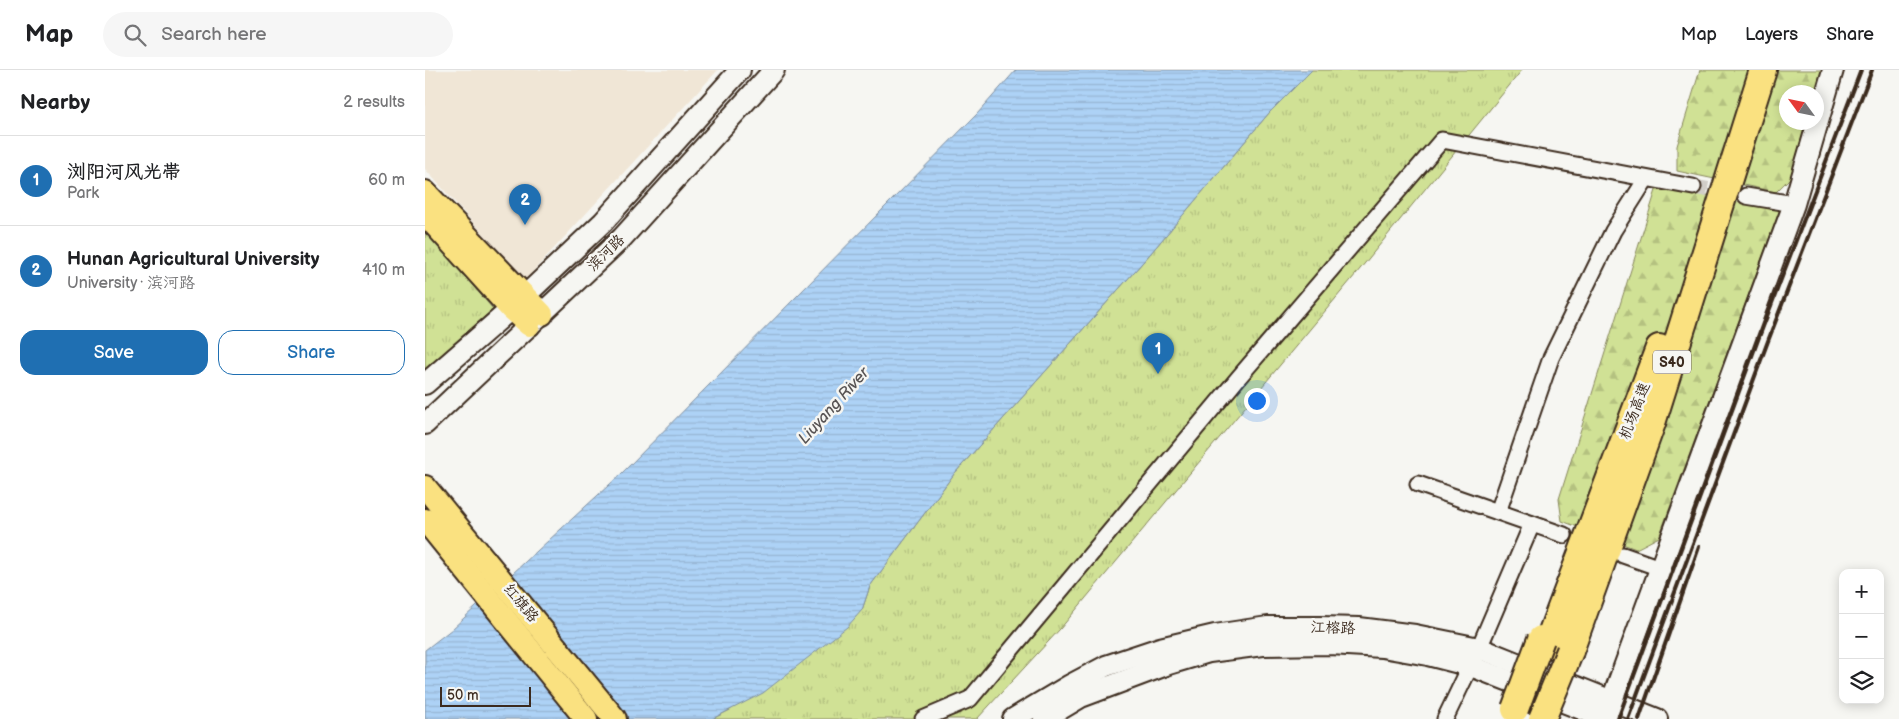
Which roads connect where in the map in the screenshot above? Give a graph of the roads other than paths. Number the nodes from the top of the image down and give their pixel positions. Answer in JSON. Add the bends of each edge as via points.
{"nodes":[{"id":1,"x":740,"y":70,"type":"edge"},
{"id":2,"x":774,"y":70,"type":"edge"},
{"id":3,"x":1745,"y":70,"type":"edge"},
{"id":4,"x":1763,"y":70,"type":"edge"},
{"id":5,"x":1833,"y":70,"type":"edge"},
{"id":6,"x":1647,"y":179,"type":"junction"},
{"id":7,"x":1693,"y":186,"type":"tunnel mouth"},
{"id":8,"x":425,"y":192,"type":"edge"},
{"id":9,"x":1746,"y":196,"type":"tunnel mouth"},
{"id":10,"x":1794,"y":204,"type":"junction"},
{"id":11,"x":425,"y":214,"type":"edge"},
{"id":12,"x":518,"y":303,"type":"junction"},
{"id":13,"x":535,"y":319,"type":"junction"},
{"id":14,"x":425,"y":384,"type":"edge"},
{"id":15,"x":425,"y":424,"type":"edge"},
{"id":16,"x":1418,"y":484,"type":"dead end"},
{"id":17,"x":425,"y":487,"type":"edge"},
{"id":18,"x":1498,"y":512,"type":"junction"},
{"id":19,"x":425,"y":520,"type":"edge"},
{"id":20,"x":1532,"y":524,"type":"junction"},
{"id":21,"x":1565,"y":535,"type":"dead end"},
{"id":22,"x":1623,"y":555,"type":"dead end"},
{"id":23,"x":1660,"y":568,"type":"junction"},
{"id":24,"x":1560,"y":647,"type":"junction"},
{"id":25,"x":1479,"y":648,"type":"junction"},
{"id":26,"x":1471,"y":666,"type":"junction"},
{"id":27,"x":1607,"y":714,"type":"edge"},
{"id":28,"x":1526,"y":716,"type":"edge"},
{"id":29,"x":586,"y":719,"type":"edge"},
{"id":30,"x":615,"y":719,"type":"edge"},
{"id":31,"x":923,"y":719,"type":"edge"},
{"id":32,"x":1013,"y":719,"type":"edge"},
{"id":33,"x":1044,"y":719,"type":"edge"},
{"id":34,"x":1445,"y":719,"type":"edge"},
{"id":35,"x":1556,"y":719,"type":"edge"},
{"id":36,"x":1657,"y":719,"type":"edge"}],
"edges":[{"from":1,"to":12,"type":"main road","name":"滨河路","via":[[603,222]]},
{"from":2,"to":13,"type":"main road","name":"滨河路","via":[[622,238]]},
{"from":3,"to":24,"type":"highway","name":"机场高速","number":"S40"},
{"from":4,"to":24,"type":"highway","name":"机场高速","number":"S40","via":[[1653,424],[1600,568]]},
{"from":5,"to":10,"type":"main road"},
{"from":6,"to":7,"type":"street"},
{"from":6,"to":18,"type":"street","via":[[1613,231],[1551,358]]},
{"from":6,"to":31,"type":"street","via":[[1442,140],[970,699]]},
{"from":8,"to":12,"type":"main road"},
{"from":9,"to":10,"type":"street"},
{"from":10,"to":23,"type":"main road"},
{"from":11,"to":12,"type":"main road"},
{"from":12,"to":13,"type":"main road"},
{"from":12,"to":14,"type":"main road","name":"滨河路"},
{"from":13,"to":15,"type":"main road","name":"滨河路"},
{"from":16,"to":18,"type":"street"},
{"from":17,"to":30,"type":"main road","name":"红旗路"},
{"from":18,"to":20,"type":"street"},
{"from":19,"to":29,"type":"main road","name":"红旗路"},
{"from":20,"to":21,"type":"street"},
{"from":20,"to":25,"type":"street"},
{"from":22,"to":23,"type":"street"},
{"from":23,"to":27,"type":"main road"},
{"from":24,"to":28,"type":"highway","name":"机场高速","number":"S40"},
{"from":24,"to":35,"type":"highway"},
{"from":25,"to":26,"type":"street"},
{"from":25,"to":27,"type":"main road","name":"江榕路"},
{"from":25,"to":32,"type":"main road","name":"江榕路","via":[[1359,628],[1268,627],[1160,648],[1106,666]]},
{"from":26,"to":27,"type":"main road","name":"江榕路"},
{"from":26,"to":33,"type":"main road","name":"江榕路","via":[[1382,647],[1263,645],[1209,652],[1169,664],[1081,697]]},
{"from":26,"to":34,"type":"street"},
{"from":27,"to":36,"type":"main road","name":"江榕路"}]}
